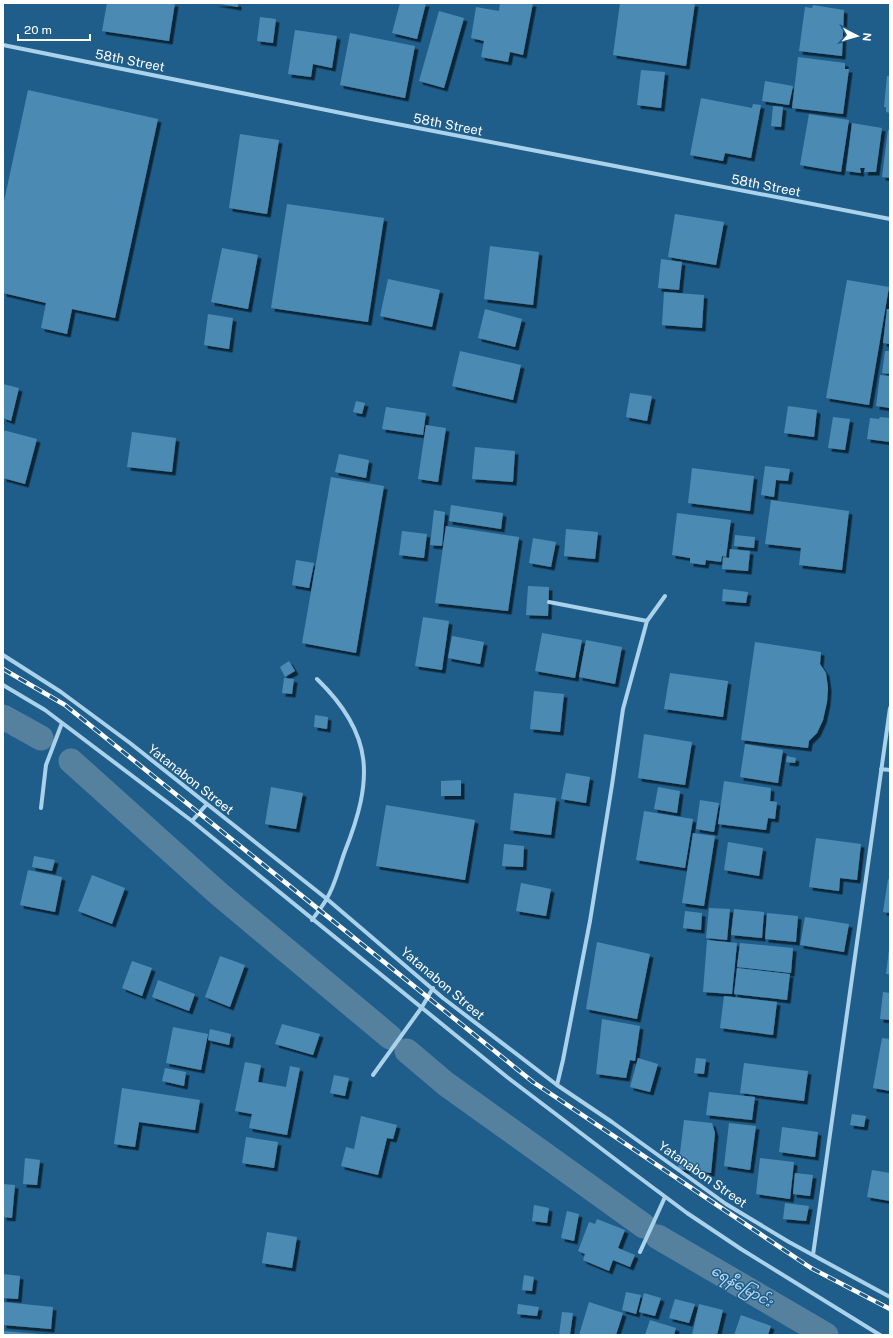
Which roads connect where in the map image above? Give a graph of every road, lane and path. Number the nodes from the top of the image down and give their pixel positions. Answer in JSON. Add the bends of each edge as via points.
{"nodes":[{"id":1,"x":3,"y":45,"type":"edge"},
{"id":2,"x":890,"y":218,"type":"edge"},
{"id":3,"x":665,"y":596,"type":"dead end"},
{"id":4,"x":549,"y":602,"type":"dead end"},
{"id":5,"x":647,"y":621,"type":"junction"},
{"id":6,"x":3,"y":655,"type":"edge"},
{"id":7,"x":317,"y":679,"type":"dead end"},
{"id":8,"x":3,"y":685,"type":"edge"},
{"id":9,"x":890,"y":708,"type":"edge"},
{"id":10,"x":62,"y":723,"type":"junction"},
{"id":11,"x":881,"y":769,"type":"junction"},
{"id":12,"x":890,"y":770,"type":"edge"},
{"id":13,"x":208,"y":804,"type":"junction"},
{"id":14,"x":41,"y":808,"type":"dead end"},
{"id":15,"x":192,"y":821,"type":"junction"},
{"id":16,"x":327,"y":899,"type":"junction"},
{"id":17,"x":312,"y":920,"type":"junction"},
{"id":18,"x":433,"y":988,"type":"junction"},
{"id":19,"x":422,"y":1007,"type":"junction"},
{"id":20,"x":373,"y":1075,"type":"dead end"},
{"id":21,"x":557,"y":1084,"type":"junction"},
{"id":22,"x":666,"y":1197,"type":"junction"},
{"id":23,"x":640,"y":1252,"type":"dead end"},
{"id":24,"x":813,"y":1255,"type":"junction"},
{"id":25,"x":890,"y":1297,"type":"edge"},
{"id":26,"x":880,"y":1335,"type":"edge"}],
"edges":[{"from":1,"to":2,"type":"street","name":"58th Street","via":[[371,119]]},
{"from":3,"to":5,"type":"street"},
{"from":4,"to":5,"type":"street"},
{"from":5,"to":21,"type":"street","via":[[623,709],[590,921]]},
{"from":6,"to":13,"type":"street","name":"Yatanabon Street","via":[[61,692]]},
{"from":7,"to":16,"type":"street","via":[[348,716],[363,753],[365,768],[362,802],[357,821]]},
{"from":8,"to":10,"type":"street"},
{"from":9,"to":11,"type":"street"},
{"from":10,"to":14,"type":"street","via":[[46,765]]},
{"from":10,"to":15,"type":"street"},
{"from":11,"to":12,"type":"street"},
{"from":11,"to":24,"type":"street"},
{"from":13,"to":15,"type":"street"},
{"from":13,"to":16,"type":"street","name":"Yatanabon Street"},
{"from":15,"to":17,"type":"street"},
{"from":16,"to":17,"type":"street"},
{"from":16,"to":18,"type":"street","name":"Yatanabon Street"},
{"from":17,"to":19,"type":"street"},
{"from":18,"to":19,"type":"street"},
{"from":18,"to":21,"type":"street","name":"Yatanabon Street","via":[[506,1048]]},
{"from":19,"to":20,"type":"street"},
{"from":19,"to":22,"type":"street","via":[[507,1077]]},
{"from":21,"to":24,"type":"street","name":"Yatanabon Street","via":[[726,1204]]},
{"from":22,"to":23,"type":"street"},
{"from":22,"to":26,"type":"street","via":[[741,1249]]},
{"from":24,"to":25,"type":"street","name":"Yatanabon Street"}]}
